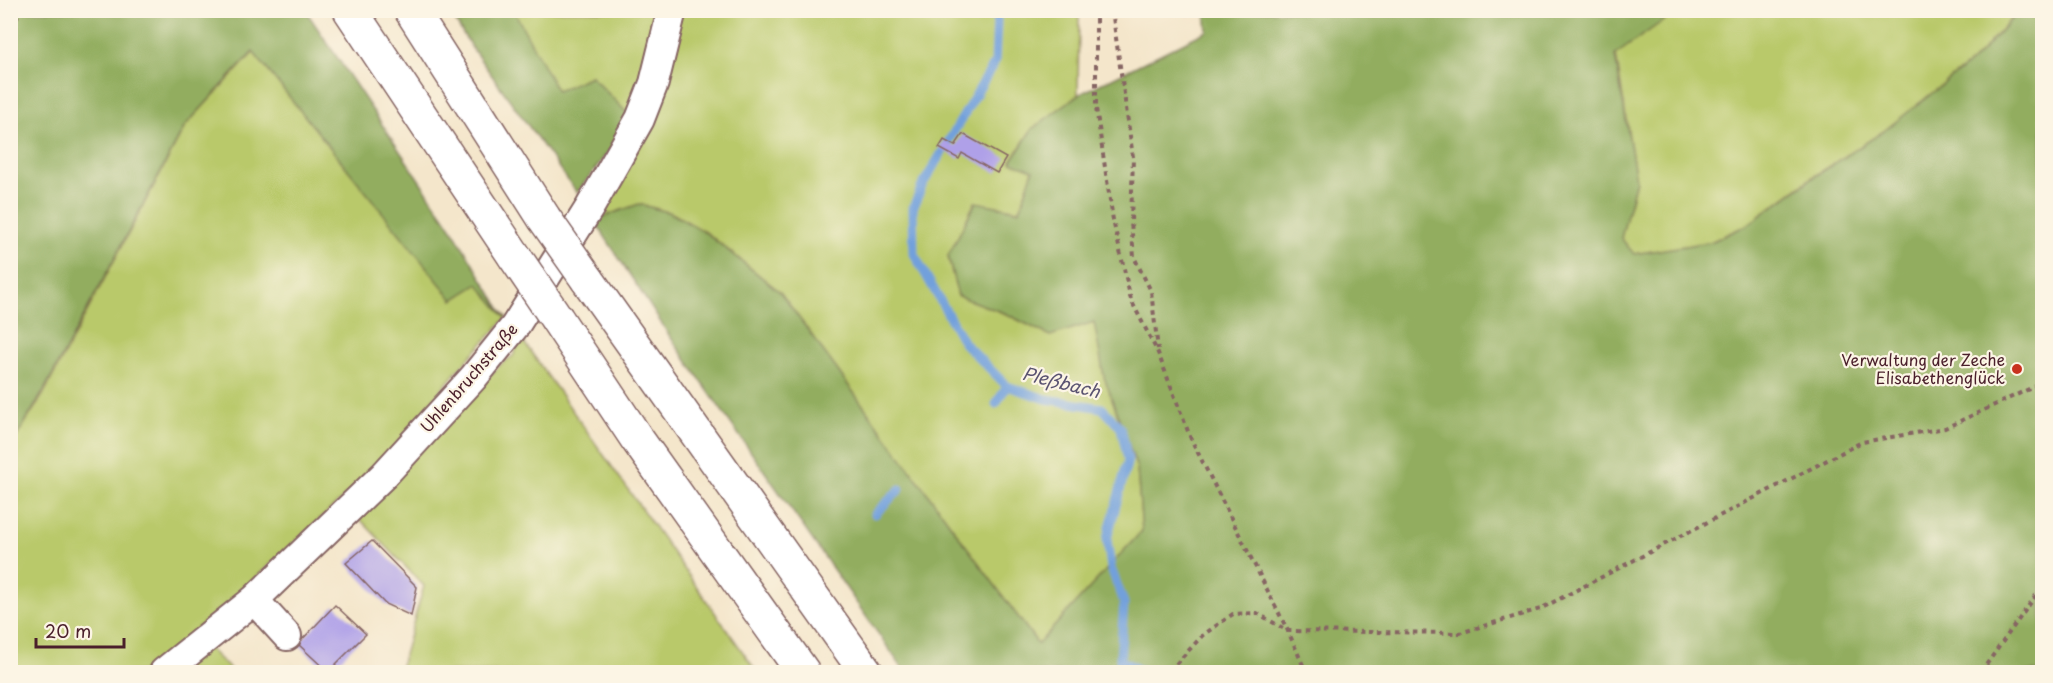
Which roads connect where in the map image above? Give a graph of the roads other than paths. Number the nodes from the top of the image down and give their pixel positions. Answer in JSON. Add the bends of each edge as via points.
{"nodes":[{"id":1,"x":350,"y":10,"type":"edge"},
{"id":2,"x":411,"y":10,"type":"edge"},
{"id":3,"x":672,"y":10,"type":"edge"},
{"id":4,"x":254,"y":600,"type":"junction"},
{"id":5,"x":287,"y":636,"type":"dead end"},
{"id":6,"x":164,"y":672,"type":"edge"},
{"id":7,"x":803,"y":672,"type":"edge"},
{"id":8,"x":866,"y":672,"type":"edge"}],
"edges":[{"from":1,"to":7,"type":"highway","bridge":true,"via":[[637,439]]},
{"from":2,"to":8,"type":"highway","bridge":true,"via":[[544,218]]},
{"from":3,"to":4,"type":"street","name":"Uhlenbruchstraße","via":[[654,83],[640,119],[515,326],[384,475]]},
{"from":4,"to":5,"type":"street"},
{"from":4,"to":6,"type":"street","name":"Uhlenbruchstraße"}]}
